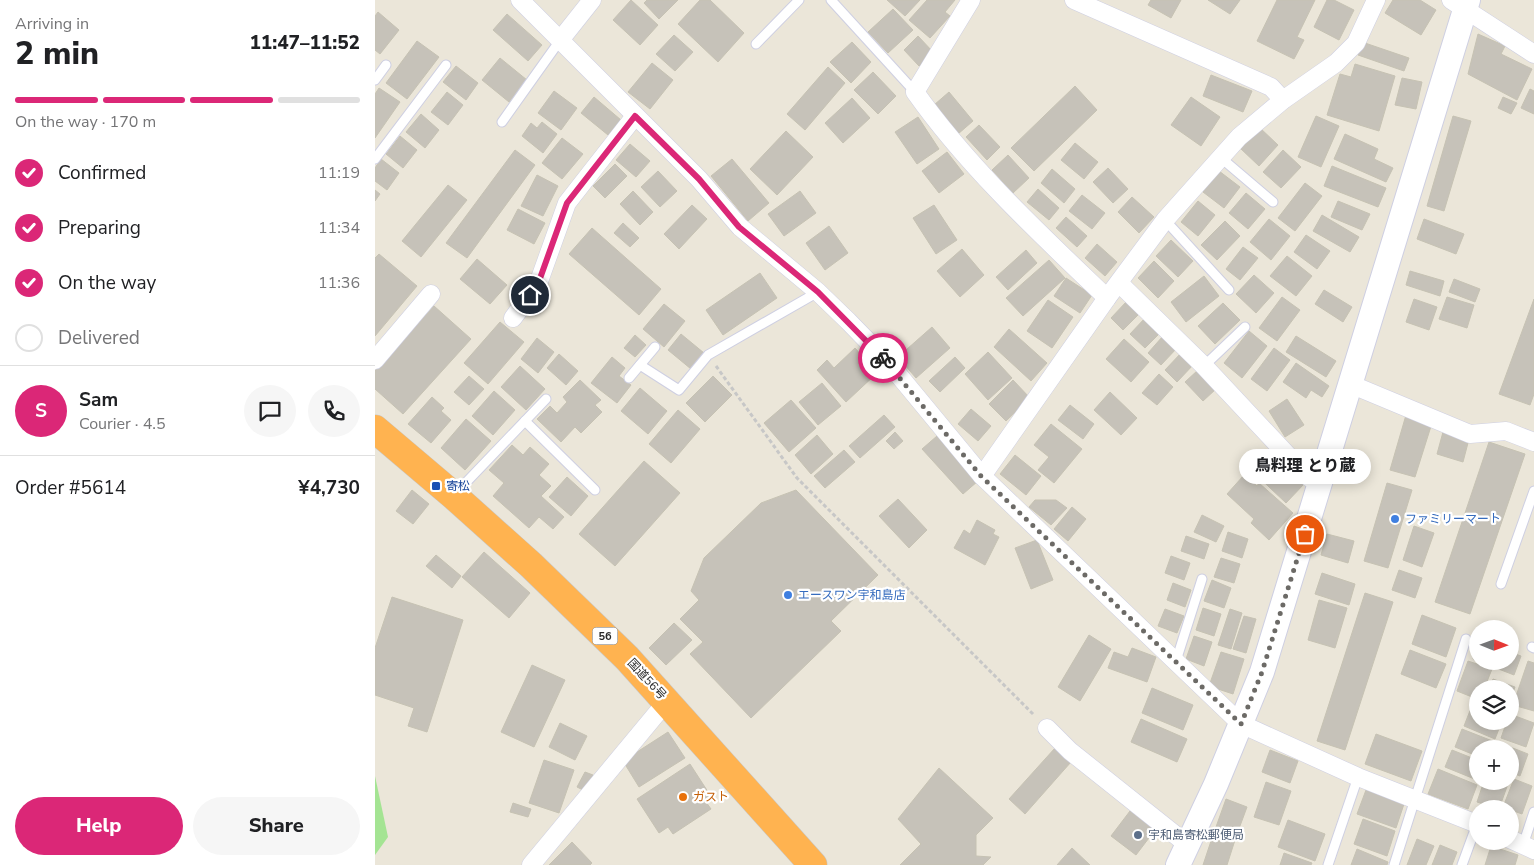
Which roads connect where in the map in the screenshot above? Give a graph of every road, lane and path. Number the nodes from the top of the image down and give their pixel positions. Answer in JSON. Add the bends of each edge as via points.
{"nodes":[{"id":1,"x":520,"y":0,"type":"edge"},
{"id":2,"x":592,"y":0,"type":"edge"},
{"id":3,"x":799,"y":0,"type":"edge"},
{"id":4,"x":831,"y":0,"type":"edge"},
{"id":5,"x":971,"y":0,"type":"edge"},
{"id":6,"x":1074,"y":0,"type":"edge"},
{"id":7,"x":1376,"y":0,"type":"edge"},
{"id":8,"x":1461,"y":3,"type":"edge"},
{"id":9,"x":561,"y":40,"type":"junction"},
{"id":10,"x":756,"y":44,"type":"dead end"},
{"id":11,"x":1534,"y":54,"type":"edge"},
{"id":12,"x":386,"y":65,"type":"dead end"},
{"id":13,"x":446,"y":66,"type":"dead end"},
{"id":14,"x":375,"y":80,"type":"edge"},
{"id":15,"x":915,"y":92,"type":"junction"},
{"id":16,"x":1283,"y":100,"type":"junction"},
{"id":17,"x":635,"y":116,"type":"junction"},
{"id":18,"x":502,"y":122,"type":"dead end"},
{"id":19,"x":1220,"y":157,"type":"junction"},
{"id":20,"x":375,"y":158,"type":"edge"},
{"id":21,"x":1273,"y":202,"type":"dead end"},
{"id":22,"x":1165,"y":220,"type":"junction"},
{"id":23,"x":1119,"y":283,"type":"junction"},
{"id":24,"x":1229,"y":290,"type":"dead end"},
{"id":25,"x":818,"y":292,"type":"junction"},
{"id":26,"x":431,"y":294,"type":"dead end"},
{"id":27,"x":1107,"y":298,"type":"junction"},
{"id":28,"x":513,"y":318,"type":"dead end"},
{"id":29,"x":1245,"y":327,"type":"dead end"},
{"id":30,"x":655,"y":348,"type":"dead end"},
{"id":31,"x":708,"y":355,"type":"junction"},
{"id":32,"x":375,"y":360,"type":"edge"},
{"id":33,"x":640,"y":365,"type":"junction"},
{"id":34,"x":1204,"y":366,"type":"junction"},
{"id":35,"x":629,"y":378,"type":"dead end"},
{"id":36,"x":1351,"y":384,"type":"junction"},
{"id":37,"x":547,"y":399,"type":"dead end"},
{"id":38,"x":525,"y":421,"type":"junction"},
{"id":39,"x":375,"y":430,"type":"edge"},
{"id":40,"x":1534,"y":442,"type":"edge"},
{"id":41,"x":981,"y":476,"type":"junction"},
{"id":42,"x":1320,"y":484,"type":"junction"},
{"id":43,"x":595,"y":490,"type":"dead end"},
{"id":44,"x":1534,"y":491,"type":"edge"},
{"id":45,"x":454,"y":496,"type":"junction"},
{"id":46,"x":1202,"y":579,"type":"dead end"},
{"id":47,"x":1501,"y":584,"type":"dead end"},
{"id":48,"x":1466,"y":639,"type":"dead end"},
{"id":49,"x":1176,"y":661,"type":"junction"},
{"id":50,"x":667,"y":701,"type":"junction"},
{"id":51,"x":1241,"y":724,"type":"junction"},
{"id":52,"x":1047,"y":728,"type":"joint"},
{"id":53,"x":1358,"y":777,"type":"junction"},
{"id":54,"x":1415,"y":800,"type":"junction"},
{"id":55,"x":1534,"y":812,"type":"edge"},
{"id":56,"x":1469,"y":821,"type":"edge"},
{"id":57,"x":1522,"y":844,"type":"edge"},
{"id":58,"x":1469,"y":846,"type":"edge"},
{"id":59,"x":1183,"y":855,"type":"edge"},
{"id":60,"x":531,"y":865,"type":"edge"},
{"id":61,"x":813,"y":865,"type":"edge"},
{"id":62,"x":1328,"y":865,"type":"edge"},
{"id":63,"x":1394,"y":865,"type":"edge"},
{"id":64,"x":1462,"y":865,"type":"edge"}],
"edges":[{"from":1,"to":9,"type":"street"},
{"from":2,"to":9,"type":"street"},
{"from":3,"to":10,"type":"lane"},
{"from":4,"to":15,"type":"lane"},
{"from":5,"to":15,"type":"street"},
{"from":6,"to":16,"type":"street","via":[[1271,87]]},
{"from":7,"to":16,"type":"street","via":[[1356,43],[1336,63]]},
{"from":8,"to":11,"type":"street"},
{"from":8,"to":36,"type":"street"},
{"from":9,"to":17,"type":"street"},
{"from":9,"to":18,"type":"lane"},
{"from":12,"to":14,"type":"lane"},
{"from":13,"to":20,"type":"lane"},
{"from":15,"to":27,"type":"street","via":[[937,122],[1017,210]]},
{"from":16,"to":19,"type":"street","via":[[1239,136]]},
{"from":17,"to":25,"type":"street","via":[[699,179],[739,227]]},
{"from":17,"to":28,"type":"street","via":[[567,203],[538,284]]},
{"from":19,"to":21,"type":"lane"},
{"from":19,"to":22,"type":"street"},
{"from":22,"to":23,"type":"street"},
{"from":22,"to":24,"type":"lane"},
{"from":23,"to":27,"type":"street"},
{"from":23,"to":34,"type":"street"},
{"from":25,"to":31,"type":"lane"},
{"from":25,"to":41,"type":"street","via":[[887,361]]},
{"from":26,"to":32,"type":"street"},
{"from":27,"to":41,"type":"street"},
{"from":29,"to":34,"type":"lane"},
{"from":30,"to":33,"type":"lane"},
{"from":31,"to":33,"type":"lane","via":[[679,390]]},
{"from":31,"to":52,"type":"path","via":[[797,478]]},
{"from":33,"to":35,"type":"lane"},
{"from":34,"to":42,"type":"street","via":[[1307,476]]},
{"from":36,"to":40,"type":"street","via":[[1470,434],[1506,431]]},
{"from":36,"to":42,"type":"street"},
{"from":37,"to":38,"type":"lane"},
{"from":38,"to":43,"type":"lane"},
{"from":38,"to":45,"type":"lane"},
{"from":39,"to":45,"type":"highway","name":"国道56号","number":"56"},
{"from":41,"to":49,"type":"street"},
{"from":42,"to":51,"type":"street","via":[[1262,672]]},
{"from":44,"to":47,"type":"lane"},
{"from":45,"to":50,"type":"highway","name":"国道56号","number":"56","via":[[531,565]]},
{"from":46,"to":49,"type":"lane"},
{"from":48,"to":54,"type":"lane"},
{"from":49,"to":51,"type":"street"},
{"from":50,"to":60,"type":"street"},
{"from":50,"to":61,"type":"highway","name":"国道56号","number":"56"},
{"from":51,"to":53,"type":"street"},
{"from":51,"to":59,"type":"street"},
{"from":52,"to":59,"type":"street"},
{"from":53,"to":54,"type":"street"},
{"from":53,"to":62,"type":"lane"},
{"from":54,"to":56,"type":"street"},
{"from":54,"to":63,"type":"lane"},
{"from":55,"to":57,"type":"lane"},
{"from":58,"to":64,"type":"lane"}]}
